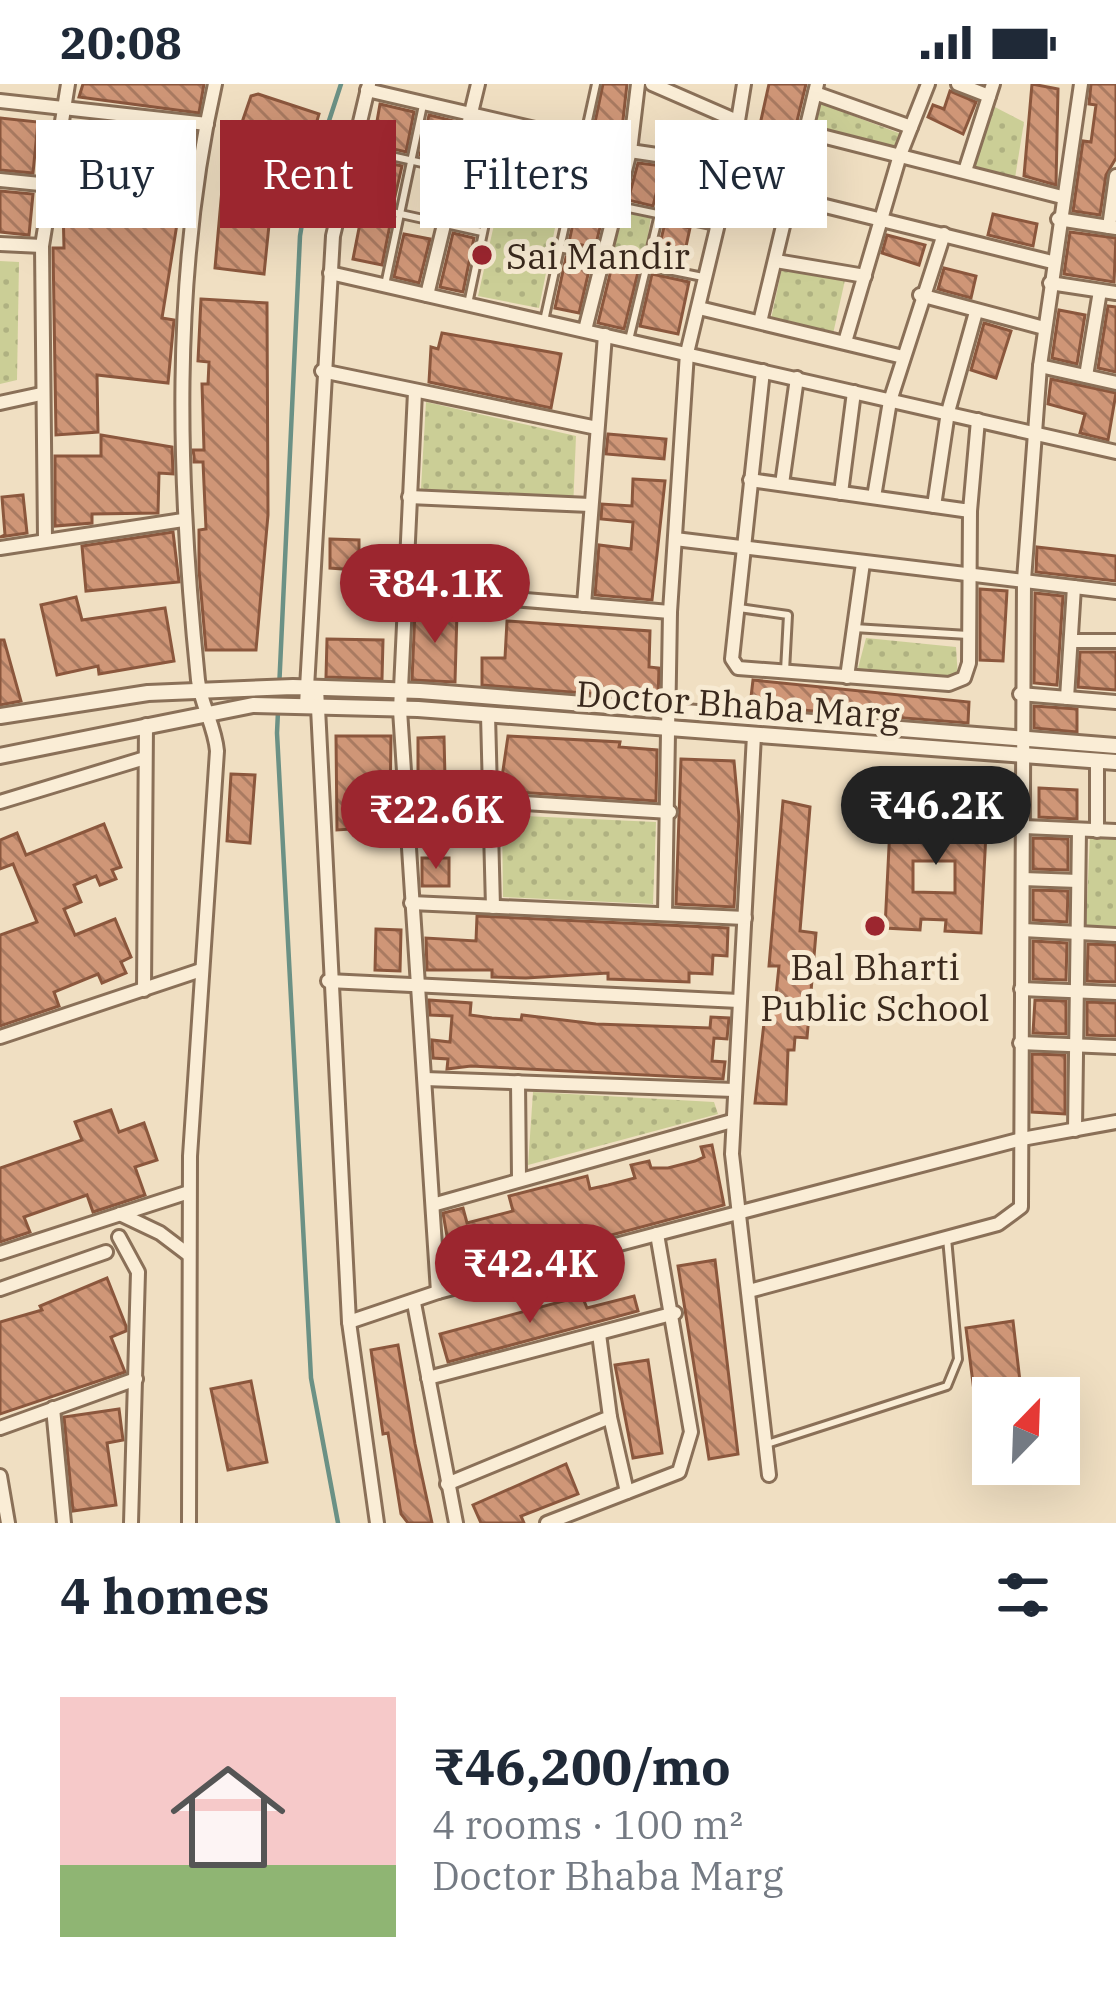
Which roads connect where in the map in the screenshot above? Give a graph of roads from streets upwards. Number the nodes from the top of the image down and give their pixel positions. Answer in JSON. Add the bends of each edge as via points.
{"nodes":[{"id":1,"x":2,"y":84,"type":"edge"},
{"id":2,"x":68,"y":84,"type":"edge"},
{"id":3,"x":215,"y":84,"type":"edge"},
{"id":4,"x":478,"y":84,"type":"edge"},
{"id":5,"x":638,"y":84,"type":"edge"},
{"id":6,"x":652,"y":84,"type":"edge"},
{"id":7,"x":744,"y":84,"type":"edge"},
{"id":8,"x":928,"y":84,"type":"edge"},
{"id":9,"x":958,"y":84,"type":"edge"},
{"id":10,"x":1081,"y":84,"type":"edge"},
{"id":11,"x":368,"y":87,"type":"edge"},
{"id":12,"x":816,"y":88,"type":"edge"},
{"id":13,"x":678,"y":90,"type":"edge"},
{"id":14,"x":991,"y":90,"type":"edge"},
{"id":15,"x":0,"y":98,"type":"edge"},
{"id":16,"x":61,"y":106,"type":"junction"},
{"id":17,"x":470,"y":112,"type":"junction"},
{"id":18,"x":59,"y":120,"type":"edge"},
{"id":19,"x":503,"y":120,"type":"edge"},
{"id":20,"x":735,"y":120,"type":"edge"},
{"id":21,"x":737,"y":120,"type":"edge"},
{"id":22,"x":809,"y":120,"type":"edge"},
{"id":23,"x":207,"y":124,"type":"junction"},
{"id":24,"x":910,"y":127,"type":"junction"},
{"id":25,"x":827,"y":137,"type":"edge"},
{"id":26,"x":631,"y":143,"type":"edge"},
{"id":27,"x":900,"y":155,"type":"junction"},
{"id":28,"x":965,"y":172,"type":"junction"},
{"id":29,"x":1116,"y":176,"type":"edge"},
{"id":30,"x":0,"y":180,"type":"edge"},
{"id":31,"x":36,"y":183,"type":"edge"},
{"id":32,"x":1062,"y":197,"type":"junction"},
{"id":33,"x":827,"y":206,"type":"edge"},
{"id":34,"x":881,"y":219,"type":"junction"},
{"id":35,"x":1058,"y":219,"type":"junction"},
{"id":36,"x":44,"y":228,"type":"edge"},
{"id":37,"x":611,"y":228,"type":"edge"},
{"id":38,"x":718,"y":228,"type":"edge"},
{"id":39,"x":782,"y":228,"type":"edge"},
{"id":40,"x":1112,"y":228,"type":"edge"},
{"id":41,"x":944,"y":234,"type":"junction"},
{"id":42,"x":0,"y":244,"type":"edge"},
{"id":43,"x":42,"y":246,"type":"junction"},
{"id":44,"x":776,"y":261,"type":"junction"},
{"id":45,"x":1052,"y":262,"type":"junction"},
{"id":46,"x":330,"y":273,"type":"junction"},
{"id":47,"x":865,"y":276,"type":"junction"},
{"id":48,"x":1050,"y":283,"type":"junction"},
{"id":49,"x":1100,"y":291,"type":"junction"},
{"id":50,"x":1116,"y":293,"type":"edge"},
{"id":51,"x":427,"y":295,"type":"junction"},
{"id":52,"x":920,"y":296,"type":"junction"},
{"id":53,"x":699,"y":308,"type":"junction"},
{"id":54,"x":976,"y":311,"type":"junction"},
{"id":55,"x":760,"y":322,"type":"junction"},
{"id":56,"x":1044,"y":328,"type":"junction"},
{"id":57,"x":584,"y":330,"type":"junction"},
{"id":58,"x":605,"y":334,"type":"junction"},
{"id":59,"x":845,"y":342,"type":"junction"},
{"id":60,"x":687,"y":352,"type":"junction"},
{"id":61,"x":903,"y":357,"type":"junction"},
{"id":62,"x":1040,"y":366,"type":"junction"},
{"id":63,"x":763,"y":370,"type":"junction"},
{"id":64,"x":322,"y":371,"type":"junction"},
{"id":65,"x":1085,"y":376,"type":"junction"},
{"id":66,"x":797,"y":378,"type":"junction"},
{"id":67,"x":1116,"y":383,"type":"edge"},
{"id":68,"x":415,"y":392,"type":"junction"},
{"id":69,"x":854,"y":392,"type":"junction"},
{"id":70,"x":41,"y":394,"type":"junction"},
{"id":71,"x":890,"y":401,"type":"junction"},
{"id":72,"x":0,"y":403,"type":"edge"},
{"id":73,"x":948,"y":412,"type":"junction"},
{"id":74,"x":978,"y":420,"type":"junction"},
{"id":75,"x":597,"y":428,"type":"junction"},
{"id":76,"x":1032,"y":433,"type":"junction"},
{"id":77,"x":1116,"y":450,"type":"edge"},
{"id":78,"x":750,"y":480,"type":"junction"},
{"id":79,"x":782,"y":484,"type":"junction"},
{"id":80,"x":841,"y":493,"type":"junction"},
{"id":81,"x":409,"y":497,"type":"junction"},
{"id":82,"x":874,"y":497,"type":"junction"},
{"id":83,"x":590,"y":505,"type":"junction"},
{"id":84,"x":934,"y":506,"type":"junction"},
{"id":85,"x":970,"y":511,"type":"junction"},
{"id":86,"x":183,"y":520,"type":"junction"},
{"id":87,"x":45,"y":538,"type":"junction"},
{"id":88,"x":675,"y":539,"type":"junction"},
{"id":89,"x":0,"y":548,"type":"edge"},
{"id":90,"x":743,"y":548,"type":"junction"},
{"id":91,"x":863,"y":563,"type":"junction"},
{"id":92,"x":969,"y":573,"type":"junction"},
{"id":93,"x":1024,"y":580,"type":"junction"},
{"id":94,"x":1074,"y":587,"type":"junction"},
{"id":95,"x":404,"y":590,"type":"junction"},
{"id":96,"x":1116,"y":592,"type":"edge"},
{"id":97,"x":584,"y":605,"type":"junction"},
{"id":98,"x":670,"y":612,"type":"junction"},
{"id":99,"x":1071,"y":641,"type":"junction"},
{"id":100,"x":1116,"y":641,"type":"edge"},
{"id":101,"x":847,"y":677,"type":"junction"},
{"id":102,"x":199,"y":688,"type":"junction"},
{"id":103,"x":305,"y":688,"type":"junction"},
{"id":104,"x":401,"y":693,"type":"junction"},
{"id":105,"x":1020,"y":694,"type":"junction"},
{"id":106,"x":1067,"y":698,"type":"junction"},
{"id":107,"x":1116,"y":703,"type":"edge"},
{"id":108,"x":305,"y":706,"type":"junction"},
{"id":109,"x":400,"y":710,"type":"junction"},
{"id":110,"x":668,"y":711,"type":"junction"},
{"id":111,"x":207,"y":714,"type":"junction"},
{"id":112,"x":488,"y":715,"type":"junction"},
{"id":113,"x":0,"y":716,"type":"edge"},
{"id":114,"x":146,"y":725,"type":"junction"},
{"id":115,"x":669,"y":729,"type":"junction"},
{"id":116,"x":754,"y":735,"type":"junction"},
{"id":117,"x":1021,"y":736,"type":"junction"},
{"id":118,"x":1116,"y":746,"type":"edge"},
{"id":119,"x":1021,"y":755,"type":"junction"},
{"id":120,"x":0,"y":757,"type":"edge"},
{"id":121,"x":146,"y":758,"type":"junction"},
{"id":122,"x":1096,"y":761,"type":"junction"},
{"id":123,"x":1116,"y":763,"type":"edge"},
{"id":124,"x":490,"y":801,"type":"junction"},
{"id":125,"x":0,"y":802,"type":"edge"},
{"id":126,"x":670,"y":812,"type":"junction"},
{"id":127,"x":1024,"y":827,"type":"junction"},
{"id":128,"x":1078,"y":830,"type":"junction"},
{"id":129,"x":1097,"y":831,"type":"junction"},
{"id":130,"x":1116,"y":831,"type":"edge"},
{"id":131,"x":1023,"y":879,"type":"junction"},
{"id":132,"x":1078,"y":881,"type":"junction"},
{"id":133,"x":411,"y":903,"type":"junction"},
{"id":134,"x":493,"y":907,"type":"junction"},
{"id":135,"x":665,"y":914,"type":"junction"},
{"id":136,"x":745,"y":918,"type":"junction"},
{"id":137,"x":1023,"y":930,"type":"junction"},
{"id":138,"x":1076,"y":932,"type":"junction"},
{"id":139,"x":1116,"y":935,"type":"edge"},
{"id":140,"x":201,"y":970,"type":"junction"},
{"id":141,"x":328,"y":981,"type":"junction"},
{"id":142,"x":420,"y":987,"type":"junction"},
{"id":143,"x":1021,"y":989,"type":"junction"},
{"id":144,"x":1075,"y":989,"type":"junction"},
{"id":145,"x":144,"y":990,"type":"junction"},
{"id":146,"x":1116,"y":993,"type":"edge"},
{"id":147,"x":740,"y":1001,"type":"junction"},
{"id":148,"x":0,"y":1037,"type":"edge"},
{"id":149,"x":1020,"y":1043,"type":"junction"},
{"id":150,"x":1073,"y":1046,"type":"junction"},
{"id":151,"x":1116,"y":1047,"type":"edge"},
{"id":152,"x":425,"y":1079,"type":"junction"},
{"id":153,"x":518,"y":1082,"type":"junction"},
{"id":154,"x":734,"y":1090,"type":"junction"},
{"id":155,"x":732,"y":1120,"type":"junction"},
{"id":156,"x":1116,"y":1121,"type":"edge"},
{"id":157,"x":1075,"y":1130,"type":"junction"},
{"id":158,"x":1022,"y":1139,"type":"junction"},
{"id":159,"x":519,"y":1178,"type":"junction"},
{"id":160,"x":189,"y":1192,"type":"junction"},
{"id":161,"x":436,"y":1204,"type":"junction"},
{"id":162,"x":118,"y":1214,"type":"junction"},
{"id":163,"x":740,"y":1214,"type":"junction"},
{"id":164,"x":657,"y":1234,"type":"junction"},
{"id":165,"x":119,"y":1237,"type":"dead end"},
{"id":166,"x":106,"y":1252,"type":"dead end"},
{"id":167,"x":0,"y":1253,"type":"edge"},
{"id":168,"x":189,"y":1255,"type":"junction"},
{"id":169,"x":0,"y":1289,"type":"edge"},
{"id":170,"x":749,"y":1291,"type":"junction"},
{"id":171,"x":438,"y":1292,"type":"junction"},
{"id":172,"x":414,"y":1303,"type":"junction"},
{"id":173,"x":675,"y":1313,"type":"junction"},
{"id":174,"x":349,"y":1322,"type":"junction"},
{"id":175,"x":599,"y":1334,"type":"junction"},
{"id":176,"x":428,"y":1378,"type":"junction"},
{"id":177,"x":136,"y":1379,"type":"junction"},
{"id":178,"x":53,"y":1408,"type":"junction"},
{"id":179,"x":610,"y":1417,"type":"junction"},
{"id":180,"x":0,"y":1428,"type":"edge"},
{"id":181,"x":769,"y":1474,"type":"dead end"},
{"id":182,"x":0,"y":1476,"type":"edge"},
{"id":183,"x":447,"y":1484,"type":"junction"},
{"id":184,"x":627,"y":1492,"type":"junction"},
{"id":185,"x":5,"y":1515,"type":"edge"},
{"id":186,"x":64,"y":1523,"type":"edge"},
{"id":187,"x":131,"y":1523,"type":"edge"},
{"id":188,"x":189,"y":1523,"type":"edge"},
{"id":189,"x":377,"y":1523,"type":"edge"},
{"id":190,"x":456,"y":1523,"type":"edge"},
{"id":191,"x":547,"y":1523,"type":"edge"}],
"edges":[{"from":1,"to":15,"type":"street"},
{"from":2,"to":16,"type":"street"},
{"from":3,"to":23,"type":"street"},
{"from":4,"to":17,"type":"street"},
{"from":5,"to":26,"type":"street"},
{"from":6,"to":13,"type":"street"},
{"from":7,"to":21,"type":"street"},
{"from":8,"to":24,"type":"street"},
{"from":9,"to":14,"type":"street"},
{"from":10,"to":32,"type":"street"},
{"from":11,"to":17,"type":"street"},
{"from":11,"to":46,"type":"street"},
{"from":12,"to":22,"type":"street"},
{"from":12,"to":24,"type":"street"},
{"from":13,"to":20,"type":"street"},
{"from":14,"to":28,"type":"street"},
{"from":15,"to":16,"type":"street"},
{"from":16,"to":18,"type":"street"},
{"from":16,"to":23,"type":"street"},
{"from":17,"to":19,"type":"street"},
{"from":17,"to":51,"type":"street"},
{"from":23,"to":86,"type":"street","via":[[184,326]]},
{"from":24,"to":27,"type":"street"},
{"from":25,"to":27,"type":"street"},
{"from":27,"to":28,"type":"street"},
{"from":27,"to":34,"type":"street"},
{"from":28,"to":32,"type":"street"},
{"from":29,"to":40,"type":"street"},
{"from":30,"to":31,"type":"street"},
{"from":32,"to":35,"type":"street"},
{"from":33,"to":34,"type":"street"},
{"from":34,"to":41,"type":"street"},
{"from":34,"to":47,"type":"street"},
{"from":35,"to":40,"type":"street"},
{"from":35,"to":45,"type":"street"},
{"from":36,"to":43,"type":"street"},
{"from":37,"to":57,"type":"street"},
{"from":38,"to":53,"type":"street"},
{"from":39,"to":44,"type":"street"},
{"from":41,"to":45,"type":"street"},
{"from":41,"to":52,"type":"street"},
{"from":42,"to":43,"type":"street"},
{"from":43,"to":70,"type":"street"},
{"from":44,"to":47,"type":"street"},
{"from":44,"to":55,"type":"street"},
{"from":45,"to":48,"type":"street"},
{"from":46,"to":51,"type":"street"},
{"from":46,"to":64,"type":"street"},
{"from":47,"to":59,"type":"street"},
{"from":48,"to":49,"type":"street"},
{"from":48,"to":56,"type":"street"},
{"from":49,"to":50,"type":"street"},
{"from":49,"to":65,"type":"street"},
{"from":51,"to":57,"type":"street"},
{"from":52,"to":54,"type":"street"},
{"from":52,"to":61,"type":"street"},
{"from":53,"to":55,"type":"street"},
{"from":53,"to":60,"type":"street"},
{"from":54,"to":56,"type":"street"},
{"from":54,"to":73,"type":"street"},
{"from":55,"to":59,"type":"street"},
{"from":56,"to":62,"type":"street"},
{"from":57,"to":58,"type":"street"},
{"from":58,"to":60,"type":"street"},
{"from":58,"to":75,"type":"street"},
{"from":59,"to":61,"type":"street"},
{"from":60,"to":63,"type":"street"},
{"from":60,"to":88,"type":"street"},
{"from":61,"to":71,"type":"street"},
{"from":62,"to":65,"type":"street"},
{"from":62,"to":76,"type":"street"},
{"from":63,"to":66,"type":"street"},
{"from":63,"to":78,"type":"street"},
{"from":64,"to":68,"type":"street"},
{"from":64,"to":103,"type":"street"},
{"from":65,"to":67,"type":"street"},
{"from":66,"to":69,"type":"street"},
{"from":66,"to":79,"type":"street"},
{"from":68,"to":75,"type":"street"},
{"from":68,"to":81,"type":"street"},
{"from":69,"to":71,"type":"street"},
{"from":69,"to":80,"type":"street"},
{"from":70,"to":72,"type":"street"},
{"from":70,"to":87,"type":"street"},
{"from":71,"to":73,"type":"street"},
{"from":71,"to":82,"type":"street"},
{"from":73,"to":74,"type":"street"},
{"from":73,"to":84,"type":"street"},
{"from":74,"to":76,"type":"street"},
{"from":74,"to":85,"type":"street"},
{"from":75,"to":83,"type":"street"},
{"from":76,"to":77,"type":"street"},
{"from":76,"to":93,"type":"street"},
{"from":78,"to":79,"type":"street"},
{"from":78,"to":90,"type":"street"},
{"from":79,"to":80,"type":"street"},
{"from":80,"to":82,"type":"street"},
{"from":81,"to":83,"type":"street"},
{"from":81,"to":95,"type":"street"},
{"from":82,"to":84,"type":"street"},
{"from":83,"to":97,"type":"street"},
{"from":84,"to":85,"type":"street"},
{"from":85,"to":92,"type":"street"},
{"from":86,"to":87,"type":"street"},
{"from":86,"to":102,"type":"street"},
{"from":87,"to":89,"type":"street"},
{"from":88,"to":90,"type":"street"},
{"from":88,"to":98,"type":"street"},
{"from":90,"to":91,"type":"street"},
{"from":90,"to":101,"type":"street","via":[[734,665]]},
{"from":91,"to":92,"type":"street"},
{"from":91,"to":101,"type":"street"},
{"from":92,"to":93,"type":"street"},
{"from":92,"to":101,"type":"street","via":[[967,672],[958,682]]},
{"from":93,"to":94,"type":"street"},
{"from":93,"to":105,"type":"street"},
{"from":94,"to":96,"type":"street"},
{"from":94,"to":99,"type":"street"},
{"from":95,"to":97,"type":"street"},
{"from":95,"to":104,"type":"street"},
{"from":97,"to":98,"type":"street"},
{"from":98,"to":110,"type":"street"},
{"from":99,"to":100,"type":"street"},
{"from":99,"to":106,"type":"street"},
{"from":102,"to":103,"type":"street","name":"Doctor Bhaba Marg"},
{"from":102,"to":111,"type":"street"},
{"from":102,"to":113,"type":"street","name":"Doctor Bhaba Marg"},
{"from":103,"to":104,"type":"street","name":"Doctor Bhaba Marg"},
{"from":103,"to":108,"type":"street"},
{"from":104,"to":109,"type":"street"},
{"from":104,"to":110,"type":"street","name":"Doctor Bhaba Marg"},
{"from":105,"to":106,"type":"street"},
{"from":105,"to":117,"type":"street"},
{"from":106,"to":107,"type":"street"},
{"from":108,"to":109,"type":"street","name":"Doctor Bhaba Marg"},
{"from":108,"to":111,"type":"street","name":"Doctor Bhaba Marg"},
{"from":108,"to":141,"type":"street"},
{"from":109,"to":112,"type":"street","name":"Doctor Bhaba Marg"},
{"from":109,"to":133,"type":"street"},
{"from":110,"to":115,"type":"street"},
{"from":110,"to":117,"type":"street","name":"Doctor Bhaba Marg"},
{"from":111,"to":114,"type":"street","name":"Doctor Bhaba Marg"},
{"from":111,"to":140,"type":"street","via":[[217,751]]},
{"from":112,"to":115,"type":"street","name":"Doctor Bhaba Marg"},
{"from":112,"to":124,"type":"street"},
{"from":114,"to":120,"type":"street","name":"Doctor Bhaba Marg"},
{"from":114,"to":121,"type":"street"},
{"from":115,"to":116,"type":"street","name":"Doctor Bhaba Marg"},
{"from":115,"to":126,"type":"street"},
{"from":116,"to":119,"type":"street","name":"Doctor Bhaba Marg"},
{"from":116,"to":136,"type":"street"},
{"from":117,"to":118,"type":"street","name":"Doctor Bhaba Marg"},
{"from":117,"to":119,"type":"street"},
{"from":119,"to":122,"type":"street","name":"Doctor Bhaba Marg"},
{"from":119,"to":127,"type":"street"},
{"from":121,"to":125,"type":"street"},
{"from":121,"to":145,"type":"street"},
{"from":122,"to":123,"type":"street","name":"Doctor Bhaba Marg"},
{"from":122,"to":129,"type":"street"},
{"from":124,"to":126,"type":"street"},
{"from":124,"to":134,"type":"street"},
{"from":126,"to":135,"type":"street"},
{"from":127,"to":128,"type":"street"},
{"from":127,"to":131,"type":"street"},
{"from":128,"to":129,"type":"street"},
{"from":128,"to":132,"type":"street"},
{"from":129,"to":130,"type":"street"},
{"from":131,"to":132,"type":"street"},
{"from":131,"to":137,"type":"street"},
{"from":132,"to":138,"type":"street"},
{"from":133,"to":134,"type":"street"},
{"from":133,"to":142,"type":"street"},
{"from":134,"to":135,"type":"street"},
{"from":135,"to":136,"type":"street"},
{"from":136,"to":147,"type":"street"},
{"from":137,"to":138,"type":"street"},
{"from":137,"to":143,"type":"street"},
{"from":138,"to":139,"type":"street"},
{"from":138,"to":144,"type":"street"},
{"from":140,"to":145,"type":"street"},
{"from":140,"to":160,"type":"street"},
{"from":141,"to":142,"type":"street"},
{"from":141,"to":174,"type":"street"},
{"from":142,"to":147,"type":"street"},
{"from":142,"to":152,"type":"street"},
{"from":143,"to":144,"type":"street"},
{"from":143,"to":149,"type":"street"},
{"from":144,"to":146,"type":"street"},
{"from":144,"to":150,"type":"street"},
{"from":145,"to":148,"type":"street"},
{"from":147,"to":154,"type":"street"},
{"from":149,"to":150,"type":"street"},
{"from":149,"to":158,"type":"street"},
{"from":150,"to":151,"type":"street"},
{"from":150,"to":157,"type":"street"},
{"from":152,"to":153,"type":"street"},
{"from":152,"to":161,"type":"street"},
{"from":153,"to":154,"type":"street"},
{"from":153,"to":159,"type":"street"},
{"from":154,"to":155,"type":"street"},
{"from":155,"to":159,"type":"street"},
{"from":155,"to":163,"type":"street"},
{"from":156,"to":157,"type":"street"},
{"from":157,"to":158,"type":"street"},
{"from":158,"to":163,"type":"street"},
{"from":158,"to":170,"type":"street","via":[[1022,1207],[998,1224]]},
{"from":159,"to":161,"type":"street"},
{"from":160,"to":162,"type":"street"},
{"from":160,"to":168,"type":"street"},
{"from":161,"to":171,"type":"street"},
{"from":162,"to":167,"type":"street"},
{"from":162,"to":168,"type":"street"},
{"from":163,"to":164,"type":"street"},
{"from":163,"to":170,"type":"street"},
{"from":164,"to":171,"type":"street"},
{"from":164,"to":173,"type":"street"},
{"from":165,"to":177,"type":"street","via":[[138,1272]]},
{"from":166,"to":169,"type":"street"},
{"from":168,"to":188,"type":"street"},
{"from":170,"to":181,"type":"street"},
{"from":171,"to":172,"type":"street"},
{"from":172,"to":174,"type":"street"},
{"from":172,"to":176,"type":"street"},
{"from":173,"to":175,"type":"street"},
{"from":173,"to":184,"type":"street","via":[[691,1432],[686,1464]]},
{"from":174,"to":189,"type":"street"},
{"from":175,"to":176,"type":"street"},
{"from":175,"to":179,"type":"street"},
{"from":176,"to":183,"type":"street"},
{"from":177,"to":178,"type":"street"},
{"from":177,"to":187,"type":"street"},
{"from":178,"to":180,"type":"street"},
{"from":178,"to":186,"type":"street"},
{"from":179,"to":183,"type":"street"},
{"from":179,"to":184,"type":"street"},
{"from":182,"to":185,"type":"street"},
{"from":183,"to":190,"type":"street"},
{"from":184,"to":191,"type":"street"}]}
